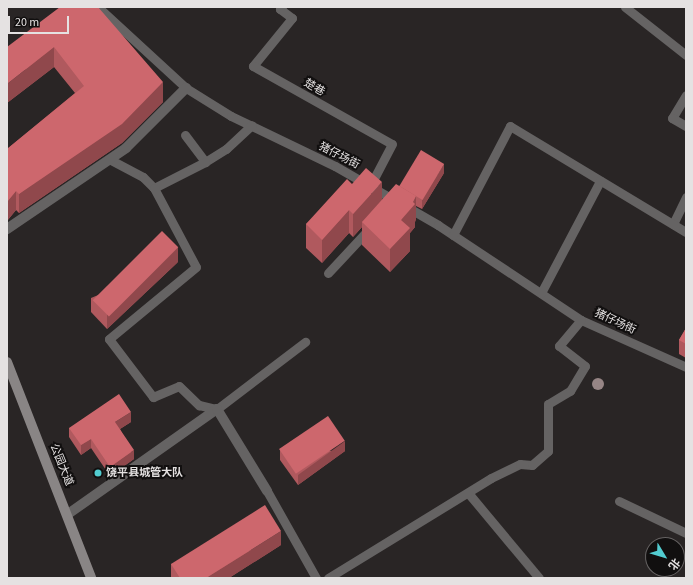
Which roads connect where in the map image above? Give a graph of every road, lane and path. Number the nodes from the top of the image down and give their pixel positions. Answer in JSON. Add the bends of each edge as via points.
{"nodes":[{"id":1,"x":98,"y":7,"type":"edge"},
{"id":2,"x":282,"y":7,"type":"edge"},
{"id":3,"x":625,"y":7,"type":"edge"},
{"id":4,"x":686,"y":55,"type":"edge"},
{"id":5,"x":186,"y":88,"type":"junction"},
{"id":6,"x":686,"y":96,"type":"edge"},
{"id":7,"x":252,"y":125,"type":"junction"},
{"id":8,"x":686,"y":126,"type":"edge"},
{"id":9,"x":185,"y":135,"type":"dead end"},
{"id":10,"x":109,"y":159,"type":"junction"},
{"id":11,"x":205,"y":162,"type":"junction"},
{"id":12,"x":600,"y":181,"type":"junction"},
{"id":13,"x":370,"y":186,"type":"junction"},
{"id":14,"x":154,"y":188,"type":"junction"},
{"id":15,"x":686,"y":197,"type":"edge"},
{"id":16,"x":374,"y":223,"type":"edge"},
{"id":17,"x":673,"y":224,"type":"junction"},
{"id":18,"x":7,"y":229,"type":"edge"},
{"id":19,"x":686,"y":232,"type":"edge"},
{"id":20,"x":453,"y":235,"type":"junction"},
{"id":21,"x":328,"y":273,"type":"dead end"},
{"id":22,"x":541,"y":293,"type":"junction"},
{"id":23,"x":581,"y":320,"type":"junction"},
{"id":24,"x":305,"y":342,"type":"dead end"},
{"id":25,"x":7,"y":362,"type":"edge"},
{"id":26,"x":686,"y":367,"type":"edge"},
{"id":27,"x":217,"y":409,"type":"junction"},
{"id":28,"x":267,"y":491,"type":"joint"},
{"id":29,"x":469,"y":494,"type":"junction"},
{"id":30,"x":619,"y":501,"type":"dead end"},
{"id":31,"x":68,"y":514,"type":"junction"},
{"id":32,"x":686,"y":533,"type":"edge"},
{"id":33,"x":91,"y":578,"type":"edge"},
{"id":34,"x":316,"y":578,"type":"edge"},
{"id":35,"x":328,"y":578,"type":"edge"},
{"id":36,"x":539,"y":578,"type":"edge"}],
"edges":[{"from":1,"to":5,"type":"lane","name":"猪仔场街"},
{"from":2,"to":13,"type":"lane","name":"楚巷","via":[[280,9],[292,18],[253,66],[392,144]]},
{"from":3,"to":4,"type":"lane"},
{"from":5,"to":7,"type":"lane","name":"猪仔场街","via":[[231,116]]},
{"from":5,"to":10,"type":"street","via":[[126,148]]},
{"from":6,"to":8,"type":"lane","via":[[672,118]]},
{"from":7,"to":11,"type":"lane","via":[[226,149]]},
{"from":7,"to":13,"type":"lane","name":"猪仔场街"},
{"from":9,"to":11,"type":"lane"},
{"from":10,"to":14,"type":"lane","via":[[143,177]]},
{"from":10,"to":18,"type":"street"},
{"from":11,"to":14,"type":"lane"},
{"from":12,"to":17,"type":"lane"},
{"from":12,"to":20,"type":"lane","via":[[510,126]]},
{"from":12,"to":22,"type":"lane"},
{"from":13,"to":20,"type":"lane","name":"猪仔场街","via":[[392,203]]},
{"from":14,"to":27,"type":"lane","via":[[196,267],[109,339],[153,397],[179,386],[199,405]]},
{"from":15,"to":17,"type":"lane"},
{"from":16,"to":21,"type":"lane"},
{"from":17,"to":19,"type":"lane"},
{"from":20,"to":22,"type":"lane","name":"猪仔场街","via":[[522,283]]},
{"from":22,"to":23,"type":"lane","name":"猪仔场街"},
{"from":23,"to":26,"type":"lane","name":"猪仔场街"},
{"from":23,"to":29,"type":"lane","via":[[559,346],[585,366],[570,391],[548,404],[548,451],[532,465],[520,464],[491,478]]},
{"from":24,"to":27,"type":"lane"},
{"from":25,"to":31,"type":"main road","name":"公园大道"},
{"from":27,"to":28,"type":"street"},
{"from":27,"to":31,"type":"street"},
{"from":28,"to":34,"type":"lane"},
{"from":29,"to":35,"type":"lane","via":[[456,498]]},
{"from":29,"to":36,"type":"lane"},
{"from":30,"to":32,"type":"lane"},
{"from":31,"to":33,"type":"main road","name":"公园大道"}]}
